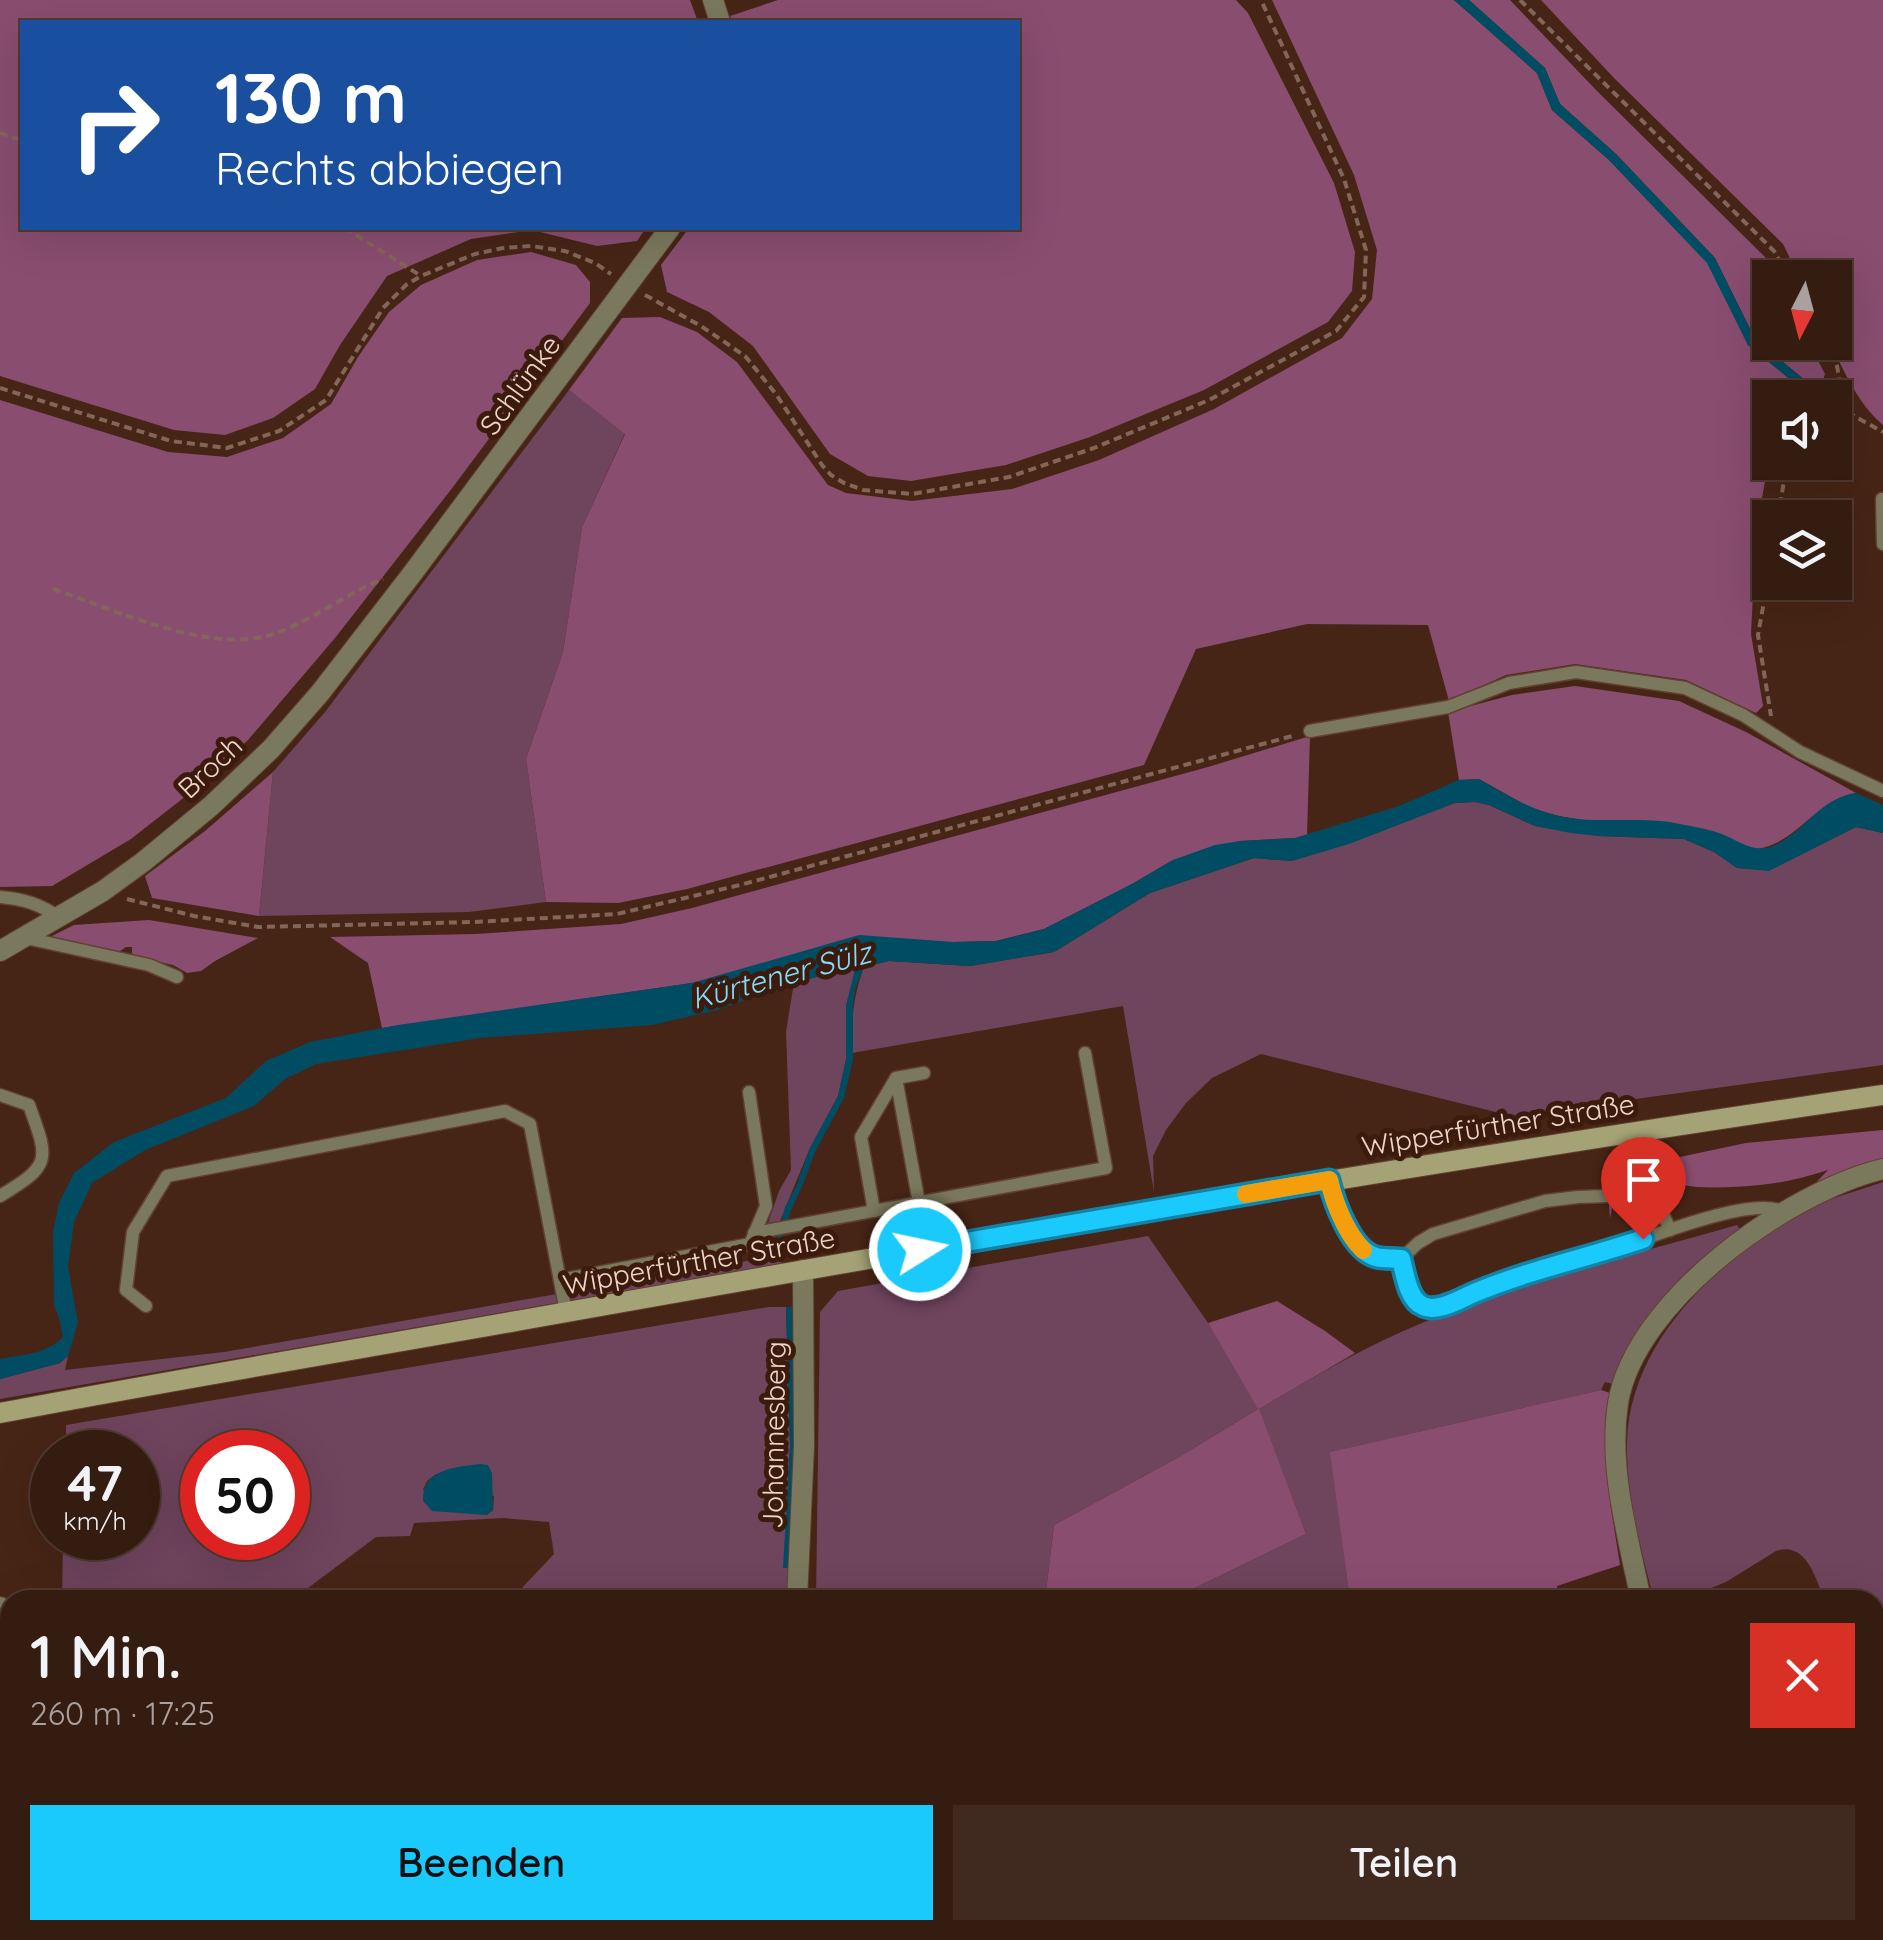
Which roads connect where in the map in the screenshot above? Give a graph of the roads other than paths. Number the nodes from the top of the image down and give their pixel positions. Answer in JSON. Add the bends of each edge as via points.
{"nodes":[{"id":1,"x":668,"y":230,"type":"edge"},
{"id":2,"x":1882,"y":499,"type":"edge"},
{"id":3,"x":1883,"y":544,"type":"edge"},
{"id":4,"x":412,"y":574,"type":"joint"},
{"id":5,"x":1310,"y":732,"type":"road end"},
{"id":6,"x":1883,"y":791,"type":"edge"},
{"id":7,"x":0,"y":898,"type":"edge"},
{"id":8,"x":60,"y":918,"type":"junction"},
{"id":9,"x":26,"y":938,"type":"junction"},
{"id":10,"x":0,"y":951,"type":"edge"},
{"id":11,"x":176,"y":977,"type":"dead end"},
{"id":12,"x":1085,"y":1053,"type":"dead end"},
{"id":13,"x":924,"y":1072,"type":"dead end"},
{"id":14,"x":896,"y":1078,"type":"junction"},
{"id":15,"x":749,"y":1092,"type":"dead end"},
{"id":16,"x":0,"y":1095,"type":"edge"},
{"id":17,"x":1883,"y":1095,"type":"edge"},
{"id":18,"x":1883,"y":1168,"type":"edge"},
{"id":19,"x":1329,"y":1180,"type":"junction"},
{"id":20,"x":0,"y":1196,"type":"edge"},
{"id":21,"x":919,"y":1203,"type":"junction"},
{"id":22,"x":874,"y":1211,"type":"junction"},
{"id":23,"x":1785,"y":1213,"type":"junction"},
{"id":24,"x":1670,"y":1230,"type":"junction"},
{"id":25,"x":761,"y":1232,"type":"junction"},
{"id":26,"x":1401,"y":1259,"type":"junction"},
{"id":27,"x":802,"y":1270,"type":"junction"},
{"id":28,"x":560,"y":1280,"type":"junction"},
{"id":29,"x":146,"y":1306,"type":"dead end"},
{"id":30,"x":566,"y":1312,"type":"junction"},
{"id":31,"x":0,"y":1413,"type":"edge"},
{"id":32,"x":797,"y":1590,"type":"edge"},
{"id":33,"x":1639,"y":1590,"type":"edge"}],
"edges":[{"from":1,"to":4,"type":"street","name":"Schlünke"},
{"from":2,"to":3,"type":"lane"},
{"from":4,"to":8,"type":"street","name":"Broch","via":[[271,749],[211,806]]},
{"from":5,"to":6,"type":"lane","via":[[1448,708],[1510,683],[1576,672],[1685,688]]},
{"from":7,"to":8,"type":"lane","via":[[41,904]]},
{"from":8,"to":9,"type":"street","name":"Broch"},
{"from":9,"to":10,"type":"street","name":"Broch"},
{"from":9,"to":11,"type":"lane","via":[[150,965]]},
{"from":12,"to":21,"type":"lane","via":[[1106,1168]]},
{"from":13,"to":14,"type":"lane"},
{"from":14,"to":21,"type":"lane"},
{"from":14,"to":22,"type":"lane","via":[[861,1136]]},
{"from":15,"to":25,"type":"lane","via":[[766,1206]]},
{"from":16,"to":20,"type":"lane","via":[[29,1105],[43,1158],[33,1176]]},
{"from":17,"to":19,"type":"main road","name":"Wipperfürther Straße"},
{"from":18,"to":23,"type":"street"},
{"from":19,"to":26,"type":"lane","via":[[1359,1247]]},
{"from":19,"to":27,"type":"main road","name":"Wipperfürther Straße"},
{"from":21,"to":22,"type":"lane"},
{"from":22,"to":25,"type":"lane"},
{"from":23,"to":24,"type":"lane","via":[[1766,1208]]},
{"from":23,"to":33,"type":"street","via":[[1694,1277],[1628,1368],[1618,1403],[1617,1482]]},
{"from":24,"to":26,"type":"lane","via":[[1660,1207],[1648,1199],[1578,1196],[1433,1234]]},
{"from":24,"to":26,"type":"lane","via":[[1432,1308],[1413,1298]]},
{"from":25,"to":28,"type":"lane","via":[[750,1244]]},
{"from":27,"to":30,"type":"main road","name":"Wipperfürther Straße"},
{"from":27,"to":32,"type":"street","name":"Johannesberg","via":[[804,1446]]},
{"from":28,"to":29,"type":"lane","via":[[530,1124],[505,1111],[167,1176],[133,1232],[126,1290]]},
{"from":28,"to":30,"type":"lane"},
{"from":30,"to":31,"type":"main road","name":"Wipperfürther Straße"}]}
